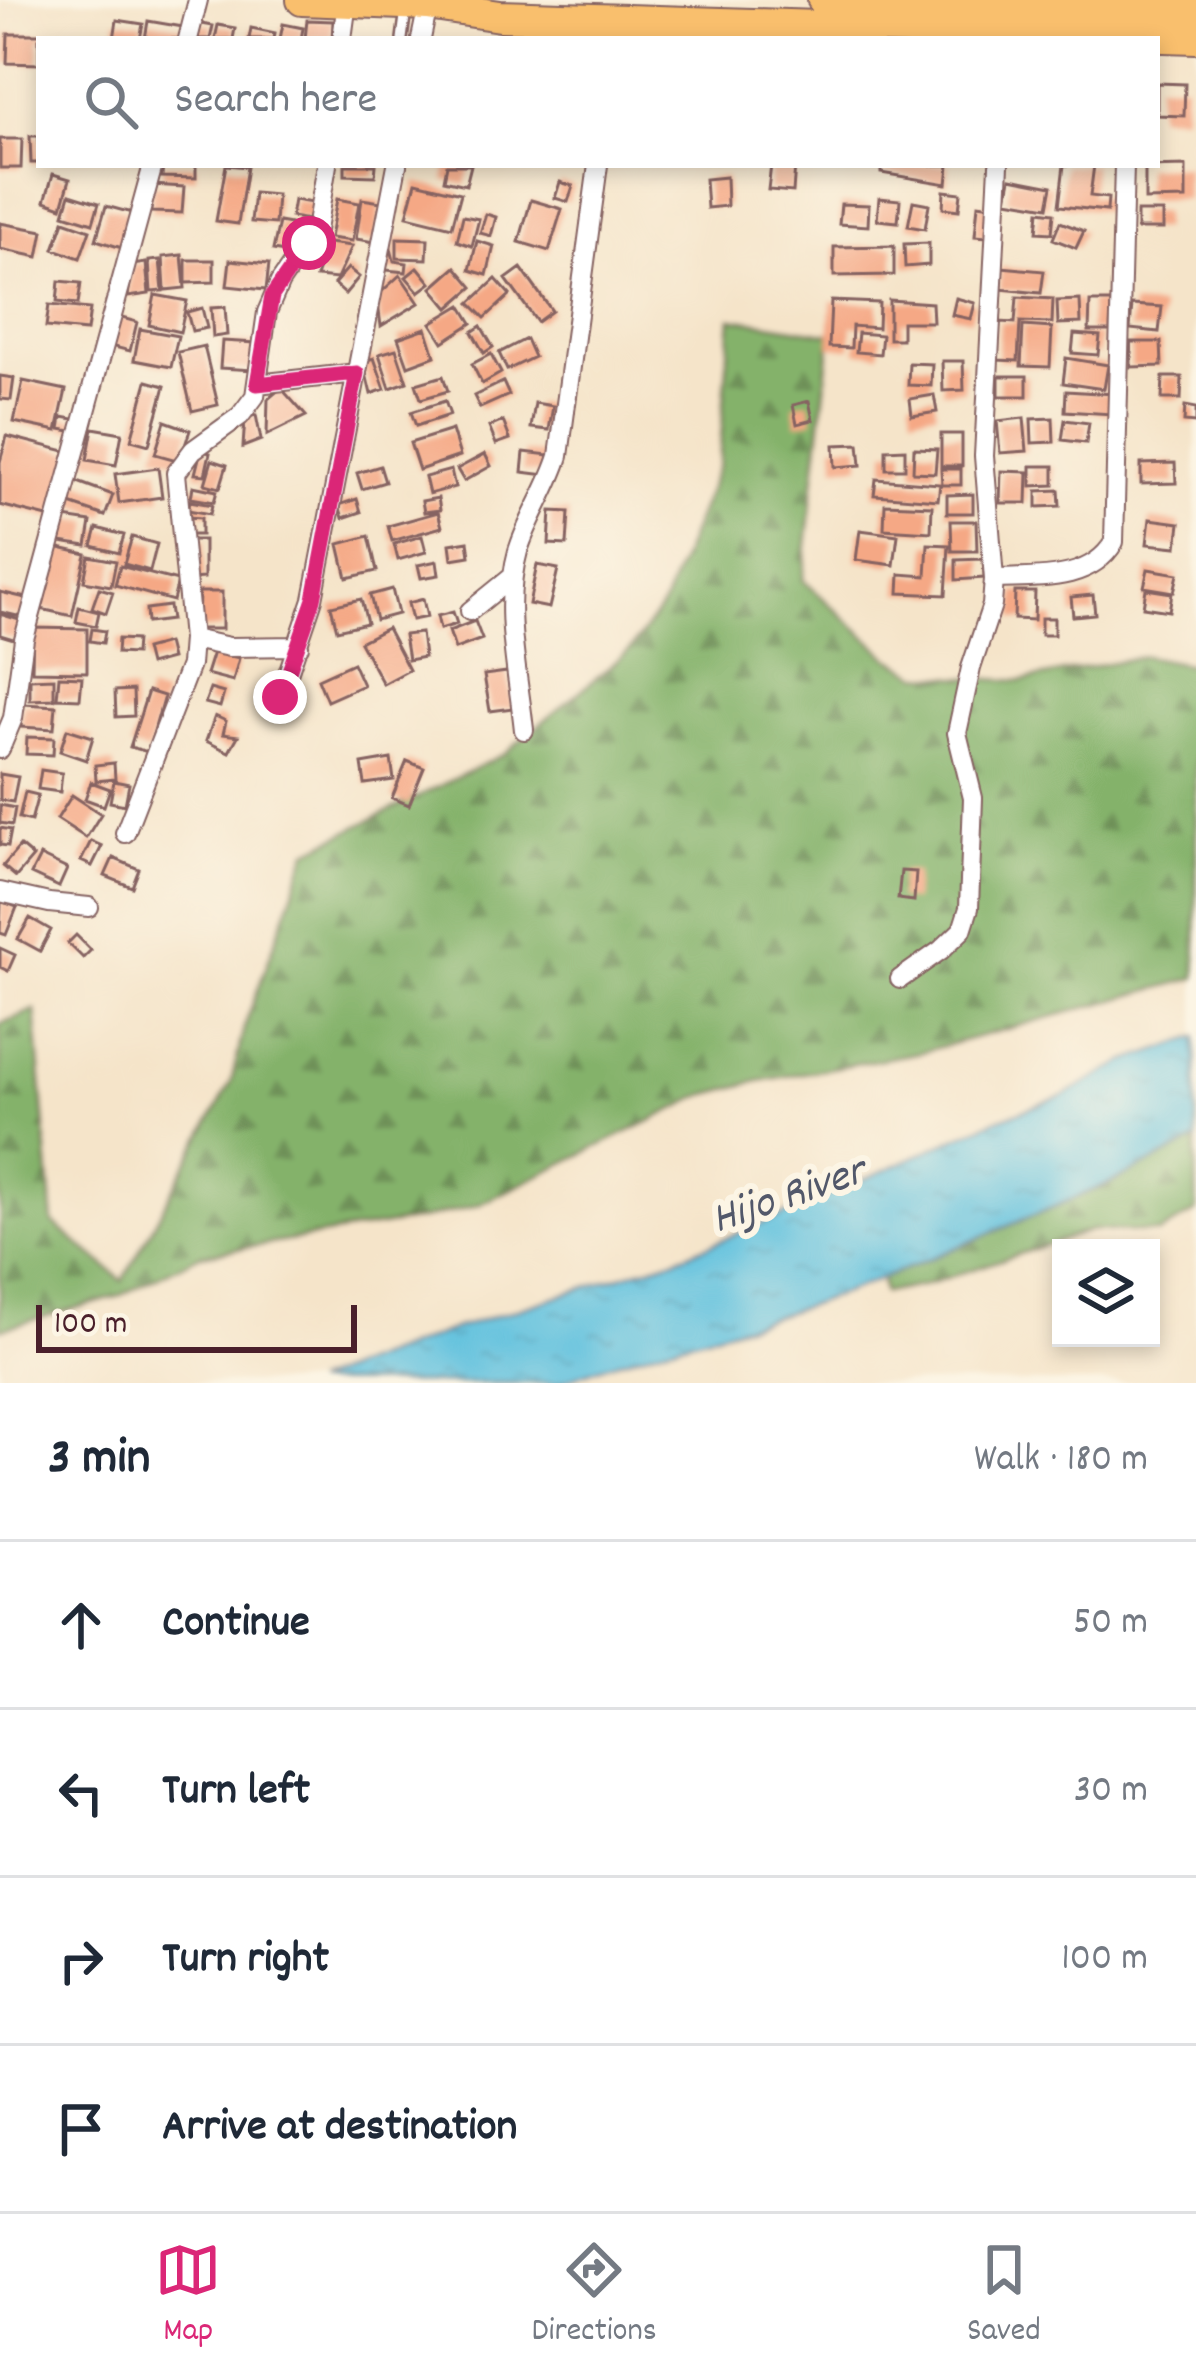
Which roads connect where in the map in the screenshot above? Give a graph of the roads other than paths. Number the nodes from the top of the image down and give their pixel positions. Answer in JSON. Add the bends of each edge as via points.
{"nodes":[{"id":1,"x":198,"y":0,"type":"edge"},
{"id":2,"x":302,"y":0,"type":"edge"},
{"id":3,"x":824,"y":0,"type":"edge"},
{"id":4,"x":347,"y":2,"type":"edge"},
{"id":5,"x":427,"y":3,"type":"edge"},
{"id":6,"x":1196,"y":14,"type":"edge"},
{"id":7,"x":940,"y":25,"type":"edge"},
{"id":8,"x":618,"y":29,"type":"edge"},
{"id":9,"x":189,"y":36,"type":"edge"},
{"id":10,"x":343,"y":36,"type":"edge"},
{"id":11,"x":404,"y":36,"type":"edge"},
{"id":12,"x":422,"y":36,"type":"edge"},
{"id":13,"x":999,"y":36,"type":"edge"},
{"id":14,"x":1160,"y":37,"type":"edge"},
{"id":15,"x":1196,"y":38,"type":"edge"},
{"id":16,"x":153,"y":168,"type":"edge"},
{"id":17,"x":326,"y":168,"type":"edge"},
{"id":18,"x":396,"y":168,"type":"edge"},
{"id":19,"x":598,"y":168,"type":"edge"},
{"id":20,"x":999,"y":168,"type":"edge"},
{"id":21,"x":1124,"y":168,"type":"edge"},
{"id":22,"x":357,"y":373,"type":"junction"},
{"id":23,"x":257,"y":384,"type":"junction"},
{"id":24,"x":512,"y":577,"type":"junction"},
{"id":25,"x":994,"y":579,"type":"junction"},
{"id":26,"x":470,"y":611,"type":"dead end"},
{"id":27,"x":192,"y":640,"type":"junction"},
{"id":28,"x":299,"y":646,"type":"junction"},
{"id":29,"x":280,"y":697,"type":"dead end"},
{"id":30,"x":524,"y":730,"type":"dead end"},
{"id":31,"x":0,"y":749,"type":"edge"},
{"id":32,"x":125,"y":833,"type":"dead end"},
{"id":33,"x":0,"y":892,"type":"edge"},
{"id":34,"x":89,"y":907,"type":"dead end"},
{"id":35,"x":900,"y":979,"type":"dead end"}],
"edges":[{"from":1,"to":9,"type":"street"},
{"from":2,"to":4,"type":"highway"},
{"from":3,"to":7,"type":"highway"},
{"from":4,"to":5,"type":"highway"},
{"from":4,"to":10,"type":"street"},
{"from":5,"to":8,"type":"highway"},
{"from":5,"to":11,"type":"lane"},
{"from":5,"to":12,"type":"street"},
{"from":6,"to":7,"type":"highway"},
{"from":7,"to":8,"type":"highway"},
{"from":7,"to":13,"type":"highway"},
{"from":14,"to":15,"type":"highway"},
{"from":16,"to":31,"type":"street"},
{"from":17,"to":23,"type":"street","via":[[316,230],[267,312]]},
{"from":18,"to":22,"type":"street"},
{"from":19,"to":24,"type":"street","via":[[559,456]]},
{"from":20,"to":25,"type":"street","via":[[984,456]]},
{"from":21,"to":25,"type":"street","via":[[1114,542],[1106,556],[1073,573]]},
{"from":22,"to":23,"type":"street"},
{"from":22,"to":28,"type":"street"},
{"from":23,"to":27,"type":"street","via":[[240,416],[176,473]]},
{"from":24,"to":26,"type":"street"},
{"from":24,"to":30,"type":"street"},
{"from":25,"to":35,"type":"street","via":[[958,733],[974,798],[969,908],[962,930]]},
{"from":27,"to":28,"type":"street"},
{"from":27,"to":32,"type":"street","via":[[183,690]]},
{"from":28,"to":29,"type":"street"},
{"from":33,"to":34,"type":"street"}]}
